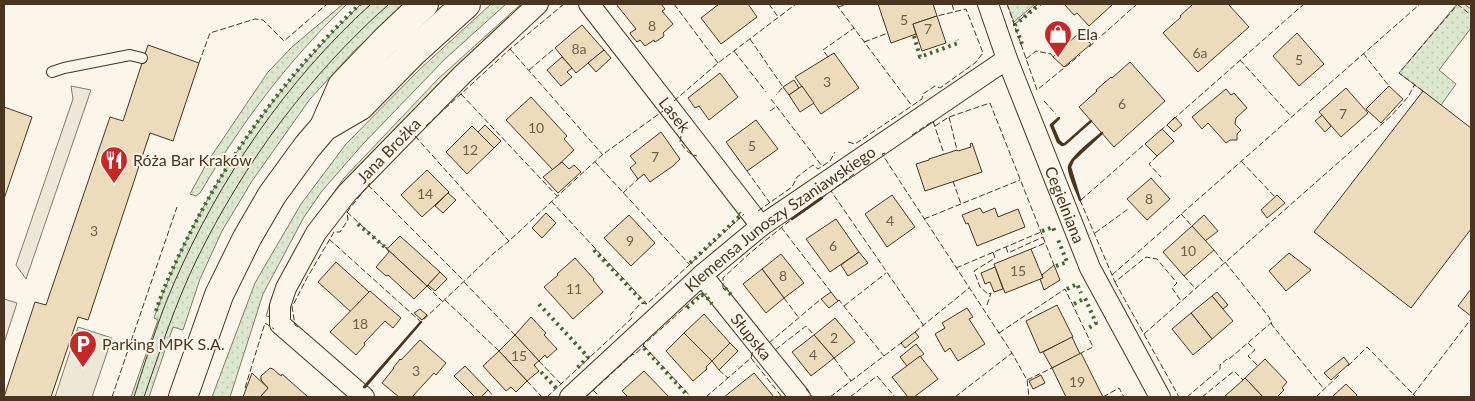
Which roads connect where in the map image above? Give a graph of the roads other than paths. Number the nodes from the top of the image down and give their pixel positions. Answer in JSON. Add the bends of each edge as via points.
{"nodes":[{"id":1,"x":424,"y":4,"type":"edge"},
{"id":2,"x":466,"y":4,"type":"edge"},
{"id":3,"x":538,"y":4,"type":"edge"},
{"id":4,"x":589,"y":4,"type":"edge"},
{"id":5,"x":988,"y":4,"type":"edge"},
{"id":6,"x":142,"y":58,"type":"dead end"},
{"id":7,"x":1007,"y":59,"type":"junction"},
{"id":8,"x":52,"y":72,"type":"dead end"},
{"id":9,"x":324,"y":127,"type":"junction"},
{"id":10,"x":761,"y":226,"type":"junction"},
{"id":11,"x":702,"y":275,"type":"junction"},
{"id":12,"x":183,"y":397,"type":"edge"},
{"id":13,"x":364,"y":397,"type":"edge"},
{"id":14,"x":570,"y":397,"type":"edge"},
{"id":15,"x":800,"y":397,"type":"edge"},
{"id":16,"x":1160,"y":397,"type":"edge"}],
"edges":[{"from":1,"to":9,"type":"main road","via":[[342,86]]},
{"from":2,"to":9,"type":"main road","via":[[414,50],[360,106]]},
{"from":3,"to":13,"type":"street","name":"Jana Brożka","via":[[462,75],[347,193],[316,233],[286,288],[280,306],[280,324]]},
{"from":4,"to":10,"type":"street","name":"Lasek"},
{"from":5,"to":7,"type":"street","name":"Cegielniana"},
{"from":6,"to":8,"type":"lane","via":[[130,55]]},
{"from":7,"to":10,"type":"street","name":"Klemensa Junoszy Szaniawskiego"},
{"from":7,"to":16,"type":"street","name":"Cegielniana","via":[[1090,268]]},
{"from":9,"to":12,"type":"main road","via":[[272,195],[247,238],[219,295]]},
{"from":10,"to":11,"type":"street","name":"Klemensa Junoszy Szaniawskiego"},
{"from":11,"to":14,"type":"street","name":"Klemensa Junoszy Szaniawskiego"},
{"from":11,"to":15,"type":"street","name":"Słupska"}]}
